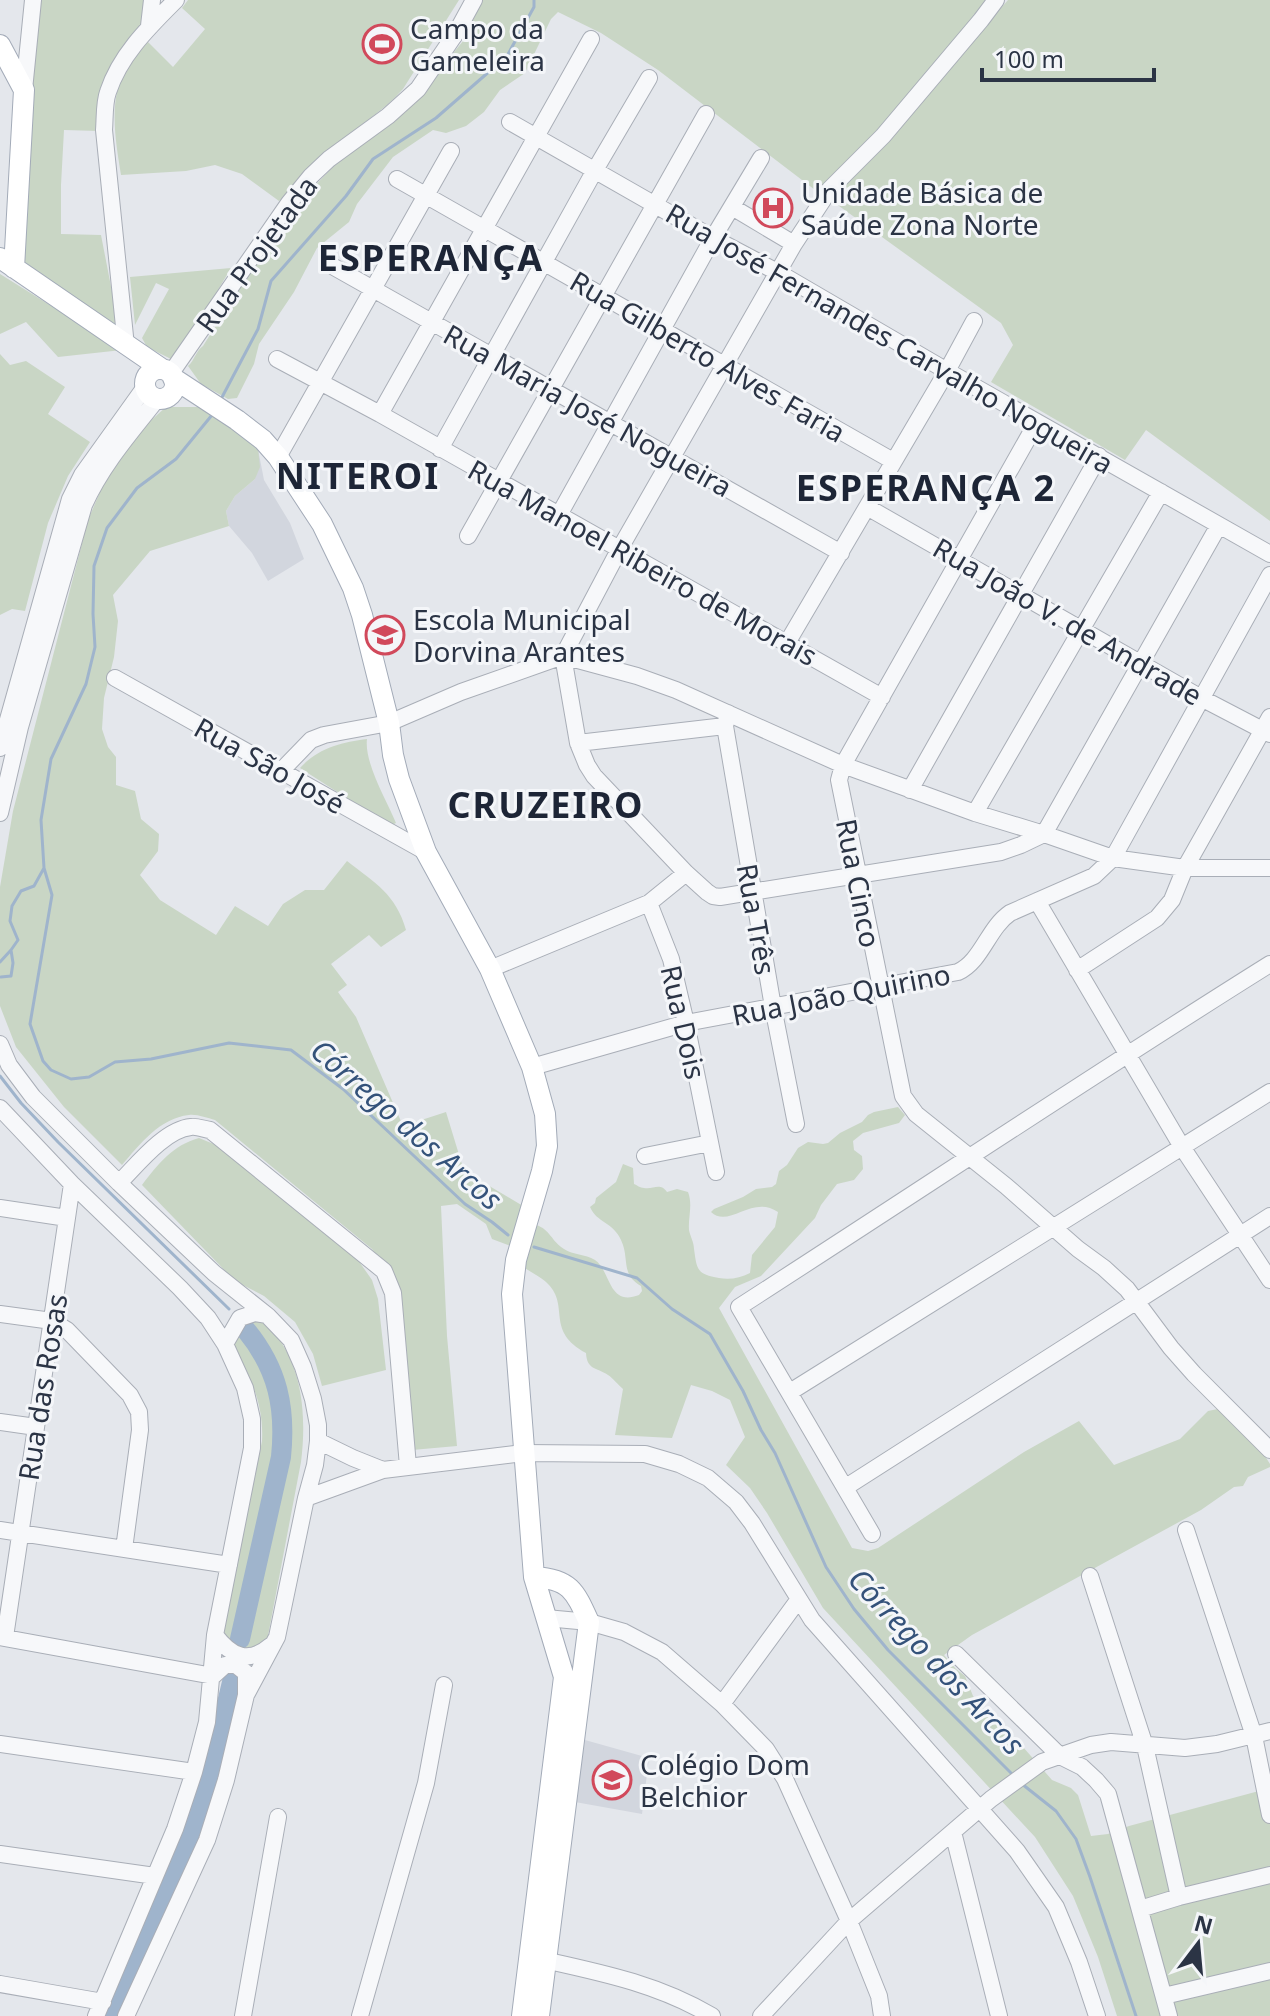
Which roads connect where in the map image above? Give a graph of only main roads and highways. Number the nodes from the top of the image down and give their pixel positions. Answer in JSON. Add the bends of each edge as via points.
{"nodes":[{"id":1,"x":0,"y":45,"type":"edge"},
{"id":2,"x":7,"y":263,"type":"edge"},
{"id":3,"x":128,"y":348,"type":"junction"},
{"id":4,"x":169,"y":373,"type":"junction"},
{"id":5,"x":153,"y":391,"type":"junction"},
{"id":6,"x":209,"y":402,"type":"junction"},
{"id":7,"x":534,"y":1577,"type":"junction"},
{"id":8,"x":554,"y":1826,"type":"junction"},
{"id":9,"x":538,"y":1959,"type":"junction"},
{"id":10,"x":522,"y":2016,"type":"edge"},
{"id":11,"x":539,"y":2016,"type":"edge"}],
"edges":[{"from":1,"to":2,"type":"main road","via":[[24,90]]},
{"from":2,"to":3,"type":"main road"},
{"from":3,"to":4,"type":"main road"},
{"from":3,"to":5,"type":"main road"},
{"from":4,"to":5,"type":"main road","via":[[149,374]]},
{"from":4,"to":6,"type":"main road"},
{"from":5,"to":6,"type":"main road"},
{"from":6,"to":7,"type":"main road","via":[[263,440],[322,524],[362,615],[396,767],[426,852],[490,969],[532,1067],[545,1114],[547,1146],[512,1294]]},
{"from":7,"to":8,"type":"main road","via":[[564,1677]]},
{"from":7,"to":8,"type":"main road","via":[[553,1578],[570,1587],[589,1622]]},
{"from":8,"to":9,"type":"main road"},
{"from":9,"to":10,"type":"main road"},
{"from":9,"to":11,"type":"main road"}]}
